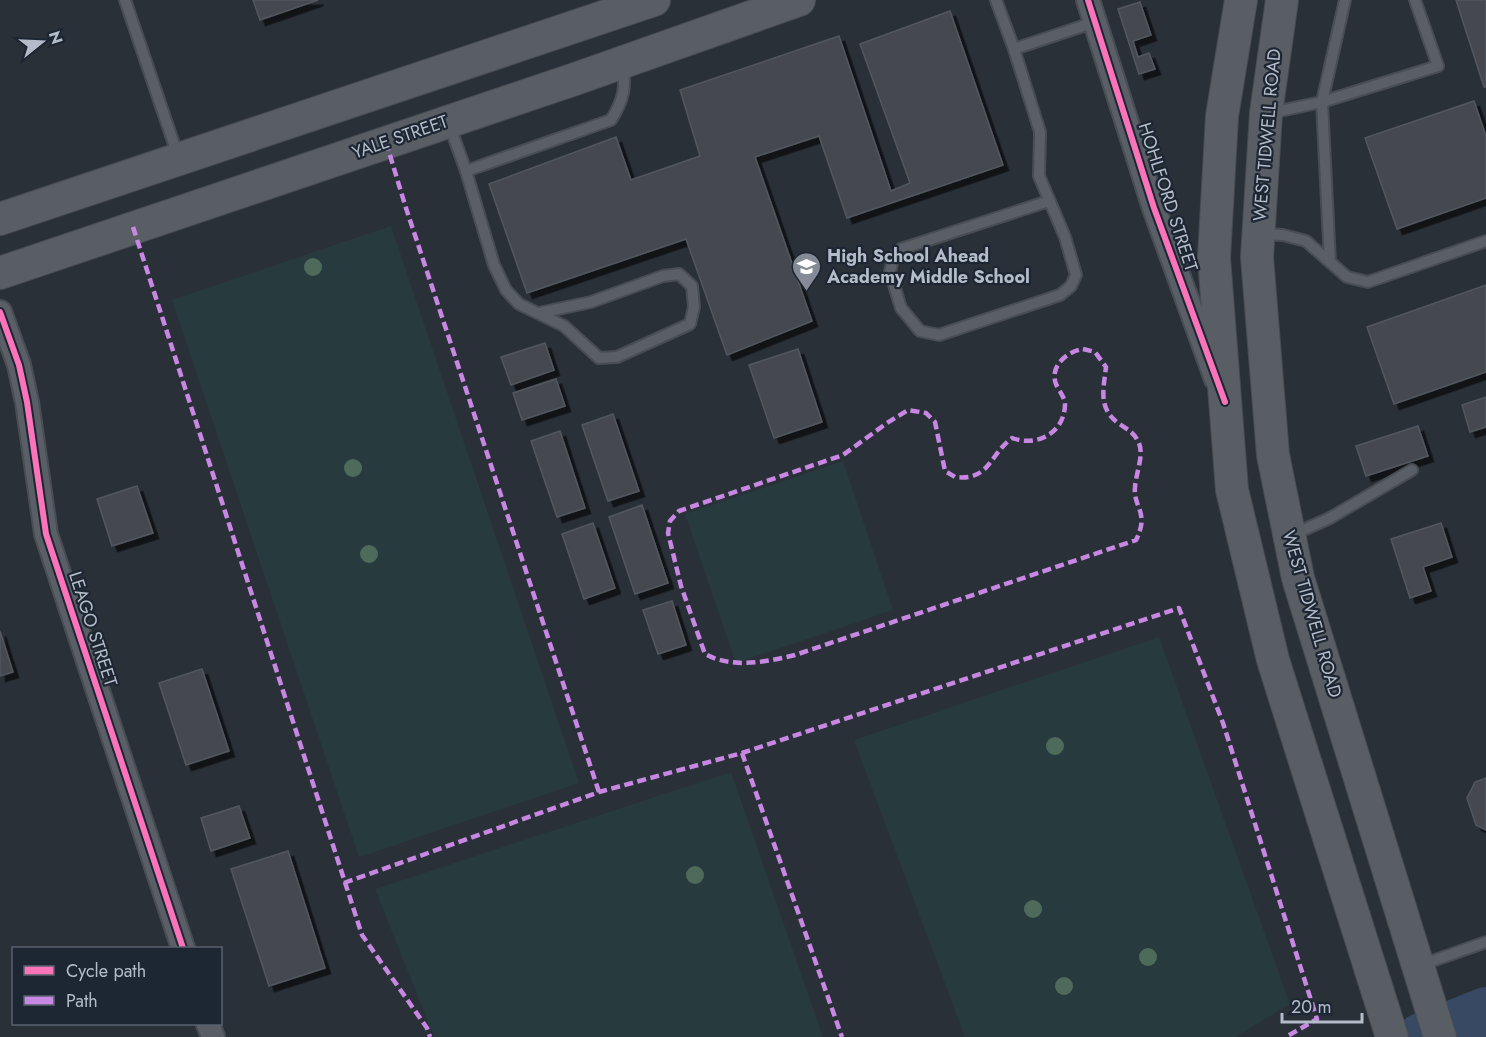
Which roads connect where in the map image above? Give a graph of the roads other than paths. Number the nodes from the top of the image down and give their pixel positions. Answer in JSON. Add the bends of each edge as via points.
{"nodes":[{"id":1,"x":125,"y":0,"type":"edge"},
{"id":2,"x":654,"y":0,"type":"edge"},
{"id":3,"x":799,"y":0,"type":"edge"},
{"id":4,"x":996,"y":0,"type":"edge"},
{"id":5,"x":1088,"y":0,"type":"edge"},
{"id":6,"x":1241,"y":0,"type":"edge"},
{"id":7,"x":1282,"y":0,"type":"edge"},
{"id":8,"x":1345,"y":0,"type":"edge"},
{"id":9,"x":1415,"y":0,"type":"edge"},
{"id":10,"x":604,"y":8,"type":"edge"},
{"id":11,"x":1095,"y":22,"type":"junction"},
{"id":12,"x":1014,"y":49,"type":"junction"},
{"id":13,"x":622,"y":63,"type":"junction"},
{"id":14,"x":1322,"y":102,"type":"junction"},
{"id":15,"x":1266,"y":113,"type":"junction"},
{"id":16,"x":294,"y":121,"type":"junction"},
{"id":17,"x":448,"y":121,"type":"junction"},
{"id":18,"x":179,"y":159,"type":"junction"},
{"id":19,"x":310,"y":168,"type":"junction"},
{"id":20,"x":466,"y":171,"type":"junction"},
{"id":21,"x":1049,"y":201,"type":"junction"},
{"id":22,"x":0,"y":219,"type":"edge"},
{"id":23,"x":1486,"y":241,"type":"edge"},
{"id":24,"x":1258,"y":246,"type":"junction"},
{"id":25,"x":1214,"y":258,"type":"junction"},
{"id":26,"x":1330,"y":262,"type":"junction"},
{"id":27,"x":0,"y":273,"type":"edge"},
{"id":28,"x":0,"y":312,"type":"edge"},
{"id":29,"x":539,"y":314,"type":"junction"},
{"id":30,"x":1225,"y":402,"type":"junction"},
{"id":31,"x":1412,"y":470,"type":"dead end"},
{"id":32,"x":1289,"y":537,"type":"junction"},
{"id":33,"x":1321,"y":649,"type":"junction"},
{"id":34,"x":1273,"y":660,"type":"junction"},
{"id":35,"x":1486,"y":942,"type":"edge"},
{"id":36,"x":183,"y":947,"type":"edge"},
{"id":37,"x":1422,"y":980,"type":"junction"},
{"id":38,"x":1392,"y":1037,"type":"edge"},
{"id":39,"x":1440,"y":1037,"type":"edge"}],
"edges":[{"from":1,"to":18,"type":"lane"},
{"from":2,"to":10,"type":"main road"},
{"from":3,"to":13,"type":"main road","name":"YALE STREET"},
{"from":4,"to":12,"type":"lane"},
{"from":5,"to":11,"type":"street","name":"HOHLFORD STREET"},
{"from":6,"to":25,"type":"main road","via":[[1222,116]]},
{"from":7,"to":15,"type":"main road","name":"WEST TIDWELL ROAD"},
{"from":8,"to":14,"type":"lane"},
{"from":9,"to":14,"type":"lane","via":[[1438,66]]},
{"from":10,"to":13,"type":"main road"},
{"from":10,"to":16,"type":"main road"},
{"from":11,"to":12,"type":"lane"},
{"from":11,"to":30,"type":"street","name":"HOHLFORD STREET","via":[[1168,249]]},
{"from":12,"to":21,"type":"lane","via":[[1040,132],[1039,176]]},
{"from":13,"to":17,"type":"main road","name":"YALE STREET"},
{"from":13,"to":20,"type":"lane","via":[[626,84],[611,120]]},
{"from":14,"to":15,"type":"lane"},
{"from":14,"to":26,"type":"lane"},
{"from":15,"to":24,"type":"main road","name":"WEST TIDWELL ROAD"},
{"from":16,"to":18,"type":"main road"},
{"from":16,"to":19,"type":"main road"},
{"from":17,"to":19,"type":"main road","name":"YALE STREET"},
{"from":17,"to":20,"type":"lane"},
{"from":18,"to":22,"type":"main road"},
{"from":19,"to":27,"type":"main road","name":"YALE STREET"},
{"from":20,"to":29,"type":"lane","via":[[494,265],[506,290],[519,304]]},
{"from":21,"to":21,"type":"lane","via":[[901,249],[893,258],[890,272],[901,308],[920,331],[939,335],[1060,295],[1071,286],[1076,275]]},
{"from":23,"to":26,"type":"lane","via":[[1368,282],[1347,278]]},
{"from":24,"to":25,"type":"main road"},
{"from":24,"to":26,"type":"lane","via":[[1283,235],[1306,241]]},
{"from":24,"to":32,"type":"main road","name":"WEST TIDWELL ROAD","via":[[1273,455]]},
{"from":25,"to":30,"type":"main road"},
{"from":28,"to":36,"type":"street","name":"LEAGO STREET","via":[[27,402],[46,534]]},
{"from":29,"to":29,"type":"lane","via":[[564,326],[599,358],[617,357],[690,324],[693,286],[679,274],[663,276],[591,302]]},
{"from":30,"to":34,"type":"main road","via":[[1232,490]]},
{"from":31,"to":32,"type":"lane"},
{"from":32,"to":33,"type":"main road","name":"WEST TIDWELL ROAD"},
{"from":33,"to":34,"type":"main road"},
{"from":33,"to":37,"type":"main road","name":"WEST TIDWELL ROAD"},
{"from":34,"to":38,"type":"main road"},
{"from":35,"to":37,"type":"lane"},
{"from":37,"to":39,"type":"main road","name":"WEST TIDWELL ROAD"}]}
